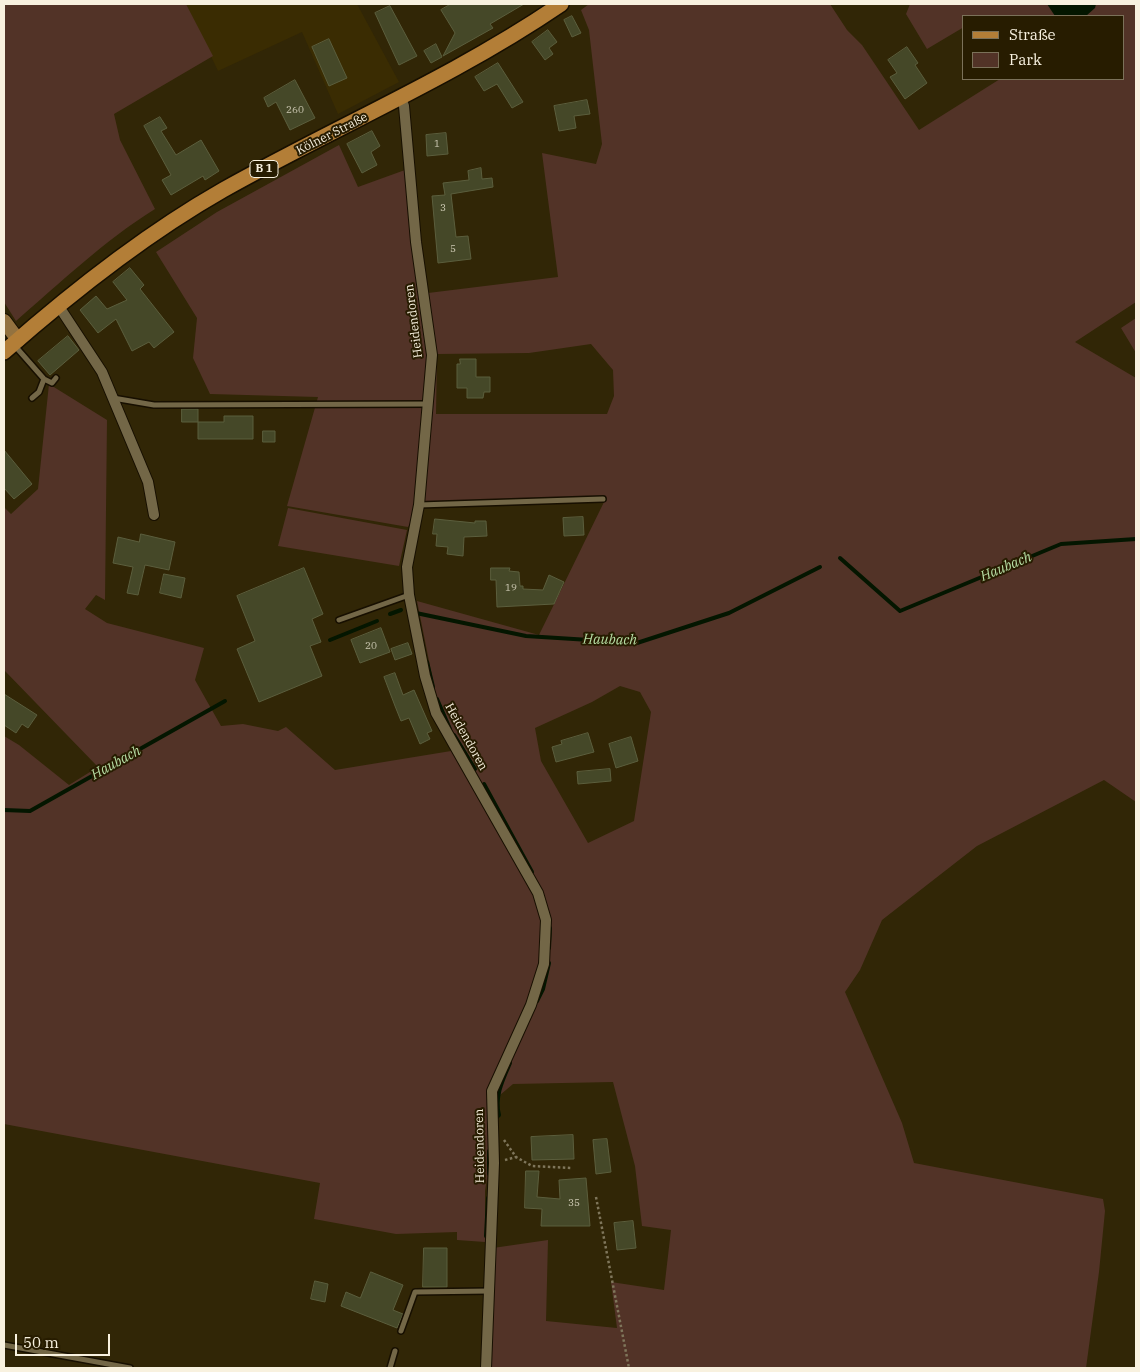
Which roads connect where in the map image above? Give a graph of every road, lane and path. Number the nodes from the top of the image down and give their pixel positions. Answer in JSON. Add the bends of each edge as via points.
{"nodes":[{"id":1,"x":552,"y":8,"type":"edge"},
{"id":2,"x":401,"y":98,"type":"junction"},
{"id":3,"x":58,"y":305,"type":"junction"},
{"id":4,"x":4,"y":321,"type":"edge"},
{"id":5,"x":12,"y":345,"type":"edge"},
{"id":6,"x":56,"y":378,"type":"dead end"},
{"id":7,"x":44,"y":379,"type":"junction"},
{"id":8,"x":32,"y":398,"type":"dead end"},
{"id":9,"x":112,"y":398,"type":"junction"},
{"id":10,"x":429,"y":404,"type":"junction"},
{"id":11,"x":603,"y":499,"type":"dead end"},
{"id":12,"x":419,"y":506,"type":"junction"},
{"id":13,"x":154,"y":515,"type":"dead end"},
{"id":14,"x":409,"y":595,"type":"junction"},
{"id":15,"x":339,"y":620,"type":"dead end"},
{"id":16,"x":516,"y":1157,"type":"dead end"},
{"id":17,"x":571,"y":1168,"type":"dead end"},
{"id":18,"x":596,"y":1197,"type":"dead end"},
{"id":19,"x":490,"y":1291,"type":"junction"},
{"id":20,"x":401,"y":1331,"type":"dead end"},
{"id":21,"x":4,"y":1345,"type":"edge"},
{"id":22,"x":395,"y":1351,"type":"dead end"},
{"id":23,"x":130,"y":1368,"type":"edge"},
{"id":24,"x":390,"y":1368,"type":"edge"},
{"id":25,"x":486,"y":1368,"type":"edge"},
{"id":26,"x":629,"y":1368,"type":"edge"}],
"edges":[{"from":1,"to":2,"type":"main road","name":"Kölner Straße","number":"B 1","via":[[484,52]]},
{"from":2,"to":3,"type":"main road","name":"Kölner Straße","number":"B 1","via":[[223,190],[174,220]]},
{"from":2,"to":10,"type":"street","name":"Heidendoren","via":[[432,355]]},
{"from":3,"to":5,"type":"main road","name":"Kölner Straße","number":"B 1"},
{"from":3,"to":9,"type":"street","via":[[102,372]]},
{"from":4,"to":5,"type":"street"},
{"from":5,"to":7,"type":"lane"},
{"from":6,"to":7,"type":"lane","via":[[52,383]]},
{"from":7,"to":8,"type":"lane","via":[[39,392]]},
{"from":9,"to":10,"type":"lane","via":[[154,405]]},
{"from":9,"to":13,"type":"street","via":[[148,482]]},
{"from":10,"to":12,"type":"street","name":"Heidendoren"},
{"from":11,"to":12,"type":"lane"},
{"from":12,"to":14,"type":"street","name":"Heidendoren","via":[[408,567]]},
{"from":14,"to":15,"type":"lane"},
{"from":14,"to":19,"type":"street","name":"Heidendoren","via":[[436,713],[538,893],[546,920],[544,964],[535,994],[492,1091],[494,1163]]},
{"from":16,"to":17,"type":"path","via":[[532,1166]]},
{"from":18,"to":26,"type":"path"},
{"from":19,"to":20,"type":"lane","via":[[415,1292]]},
{"from":19,"to":25,"type":"street","name":"Heidendoren"},
{"from":21,"to":23,"type":"lane"},
{"from":22,"to":24,"type":"lane"}]}
